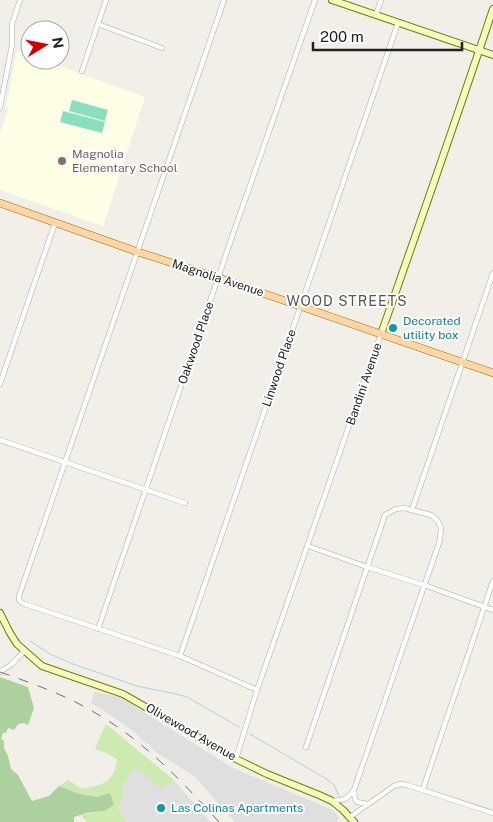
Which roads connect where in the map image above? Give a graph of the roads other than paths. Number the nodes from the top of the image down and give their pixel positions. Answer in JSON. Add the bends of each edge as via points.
{"nodes":[{"id":1,"x":20,"y":0,"type":"edge"},
{"id":2,"x":106,"y":0,"type":"edge"},
{"id":3,"x":224,"y":0,"type":"edge"},
{"id":4,"x":315,"y":0,"type":"edge"},
{"id":5,"x":332,"y":0,"type":"edge"},
{"id":6,"x":382,"y":0,"type":"edge"},
{"id":7,"x":493,"y":9,"type":"edge"},
{"id":8,"x":376,"y":15,"type":"junction"},
{"id":9,"x":398,"y":23,"type":"junction"},
{"id":10,"x":98,"y":24,"type":"junction"},
{"id":11,"x":162,"y":48,"type":"dead end"},
{"id":12,"x":480,"y":50,"type":"junction"},
{"id":13,"x":493,"y":55,"type":"edge"},
{"id":14,"x":82,"y":71,"type":"dead end"},
{"id":15,"x":0,"y":74,"type":"edge"},
{"id":16,"x":6,"y":76,"type":"junction"},
{"id":17,"x":0,"y":108,"type":"edge"},
{"id":18,"x":0,"y":203,"type":"edge"},
{"id":19,"x":55,"y":223,"type":"junction"},
{"id":20,"x":138,"y":252,"type":"junction"},
{"id":21,"x":493,"y":273,"type":"edge"},
{"id":22,"x":219,"y":278,"type":"junction"},
{"id":23,"x":300,"y":306,"type":"junction"},
{"id":24,"x":381,"y":334,"type":"junction"},
{"id":25,"x":462,"y":362,"type":"junction"},
{"id":26,"x":493,"y":373,"type":"edge"},
{"id":27,"x":0,"y":384,"type":"edge"},
{"id":28,"x":0,"y":440,"type":"edge"},
{"id":29,"x":64,"y":462,"type":"junction"},
{"id":30,"x":146,"y":490,"type":"junction"},
{"id":31,"x":185,"y":503,"type":"dead end"},
{"id":32,"x":412,"y":510,"type":"junction"},
{"id":33,"x":308,"y":546,"type":"junction"},
{"id":34,"x":367,"y":567,"type":"junction"},
{"id":35,"x":493,"y":581,"type":"edge"},
{"id":36,"x":424,"y":585,"type":"junction"},
{"id":37,"x":484,"y":607,"type":"junction"},
{"id":38,"x":493,"y":610,"type":"edge"},
{"id":39,"x":0,"y":613,"type":"edge"},
{"id":40,"x":98,"y":629,"type":"junction"},
{"id":41,"x":24,"y":651,"type":"junction"},
{"id":42,"x":180,"y":656,"type":"junction"},
{"id":43,"x":0,"y":672,"type":"edge"},
{"id":44,"x":257,"y":690,"type":"junction"},
{"id":45,"x":306,"y":747,"type":"dead end"},
{"id":46,"x":236,"y":759,"type":"junction"},
{"id":47,"x":423,"y":789,"type":"junction"},
{"id":48,"x":354,"y":790,"type":"junction"},
{"id":49,"x":332,"y":801,"type":"junction"},
{"id":50,"x":367,"y":804,"type":"junction"},
{"id":51,"x":493,"y":813,"type":"edge"},
{"id":52,"x":352,"y":819,"type":"edge"},
{"id":53,"x":344,"y":822,"type":"edge"}],
"edges":[{"from":1,"to":16,"type":"street","via":[[12,24]]},
{"from":2,"to":10,"type":"street"},
{"from":3,"to":20,"type":"street"},
{"from":4,"to":22,"type":"street","name":"Oakwood Place"},
{"from":5,"to":8,"type":"main road"},
{"from":6,"to":8,"type":"street"},
{"from":7,"to":12,"type":"main road","name":"Bandini Avenue"},
{"from":8,"to":9,"type":"main road"},
{"from":9,"to":12,"type":"main road"},
{"from":9,"to":23,"type":"street","name":"Linwood Place"},
{"from":10,"to":11,"type":"street"},
{"from":10,"to":14,"type":"street"},
{"from":12,"to":13,"type":"main road"},
{"from":12,"to":24,"type":"main road","name":"Bandini Avenue"},
{"from":15,"to":16,"type":"street"},
{"from":16,"to":17,"type":"street"},
{"from":18,"to":19,"type":"main road","name":"Magnolia Avenue"},
{"from":19,"to":20,"type":"main road","name":"Magnolia Avenue"},
{"from":19,"to":27,"type":"street"},
{"from":20,"to":22,"type":"main road","name":"Magnolia Avenue"},
{"from":20,"to":29,"type":"street"},
{"from":21,"to":25,"type":"street"},
{"from":22,"to":23,"type":"main road","name":"Magnolia Avenue"},
{"from":22,"to":30,"type":"street","name":"Oakwood Place"},
{"from":23,"to":24,"type":"main road","name":"Magnolia Avenue"},
{"from":23,"to":42,"type":"street","name":"Linwood Place"},
{"from":24,"to":25,"type":"main road","name":"Magnolia Avenue"},
{"from":24,"to":33,"type":"street","name":"Bandini Avenue"},
{"from":25,"to":26,"type":"main road","name":"Magnolia Avenue"},
{"from":25,"to":32,"type":"street"},
{"from":28,"to":29,"type":"street"},
{"from":29,"to":30,"type":"street"},
{"from":29,"to":40,"type":"street","via":[[19,600]]},
{"from":30,"to":31,"type":"street"},
{"from":30,"to":40,"type":"street","name":"Oakwood Place"},
{"from":32,"to":34,"type":"street","via":[[396,509],[385,515]]},
{"from":32,"to":36,"type":"street","via":[[432,515],[441,528]]},
{"from":33,"to":34,"type":"street"},
{"from":33,"to":44,"type":"street","name":"Bandini Avenue"},
{"from":34,"to":36,"type":"street"},
{"from":34,"to":45,"type":"street"},
{"from":35,"to":37,"type":"street"},
{"from":36,"to":37,"type":"street"},
{"from":36,"to":48,"type":"street"},
{"from":37,"to":38,"type":"street"},
{"from":37,"to":47,"type":"street"},
{"from":39,"to":41,"type":"main road","name":"Olivewood Avenue","via":[[10,634]]},
{"from":40,"to":42,"type":"street"},
{"from":41,"to":43,"type":"street"},
{"from":41,"to":46,"type":"main road","name":"Olivewood Avenue","via":[[42,666],[124,694]]},
{"from":42,"to":44,"type":"street"},
{"from":44,"to":46,"type":"street","name":"Bandini Avenue"},
{"from":46,"to":49,"type":"main road","name":"Olivewood Avenue"},
{"from":47,"to":50,"type":"street","via":[[397,785]]},
{"from":47,"to":51,"type":"street"},
{"from":48,"to":49,"type":"street","via":[[348,798]]},
{"from":48,"to":50,"type":"street","via":[[357,802]]},
{"from":49,"to":52,"type":"main road","name":"Olivewood Avenue"},
{"from":50,"to":52,"type":"street"},
{"from":52,"to":53,"type":"main road"}]}
